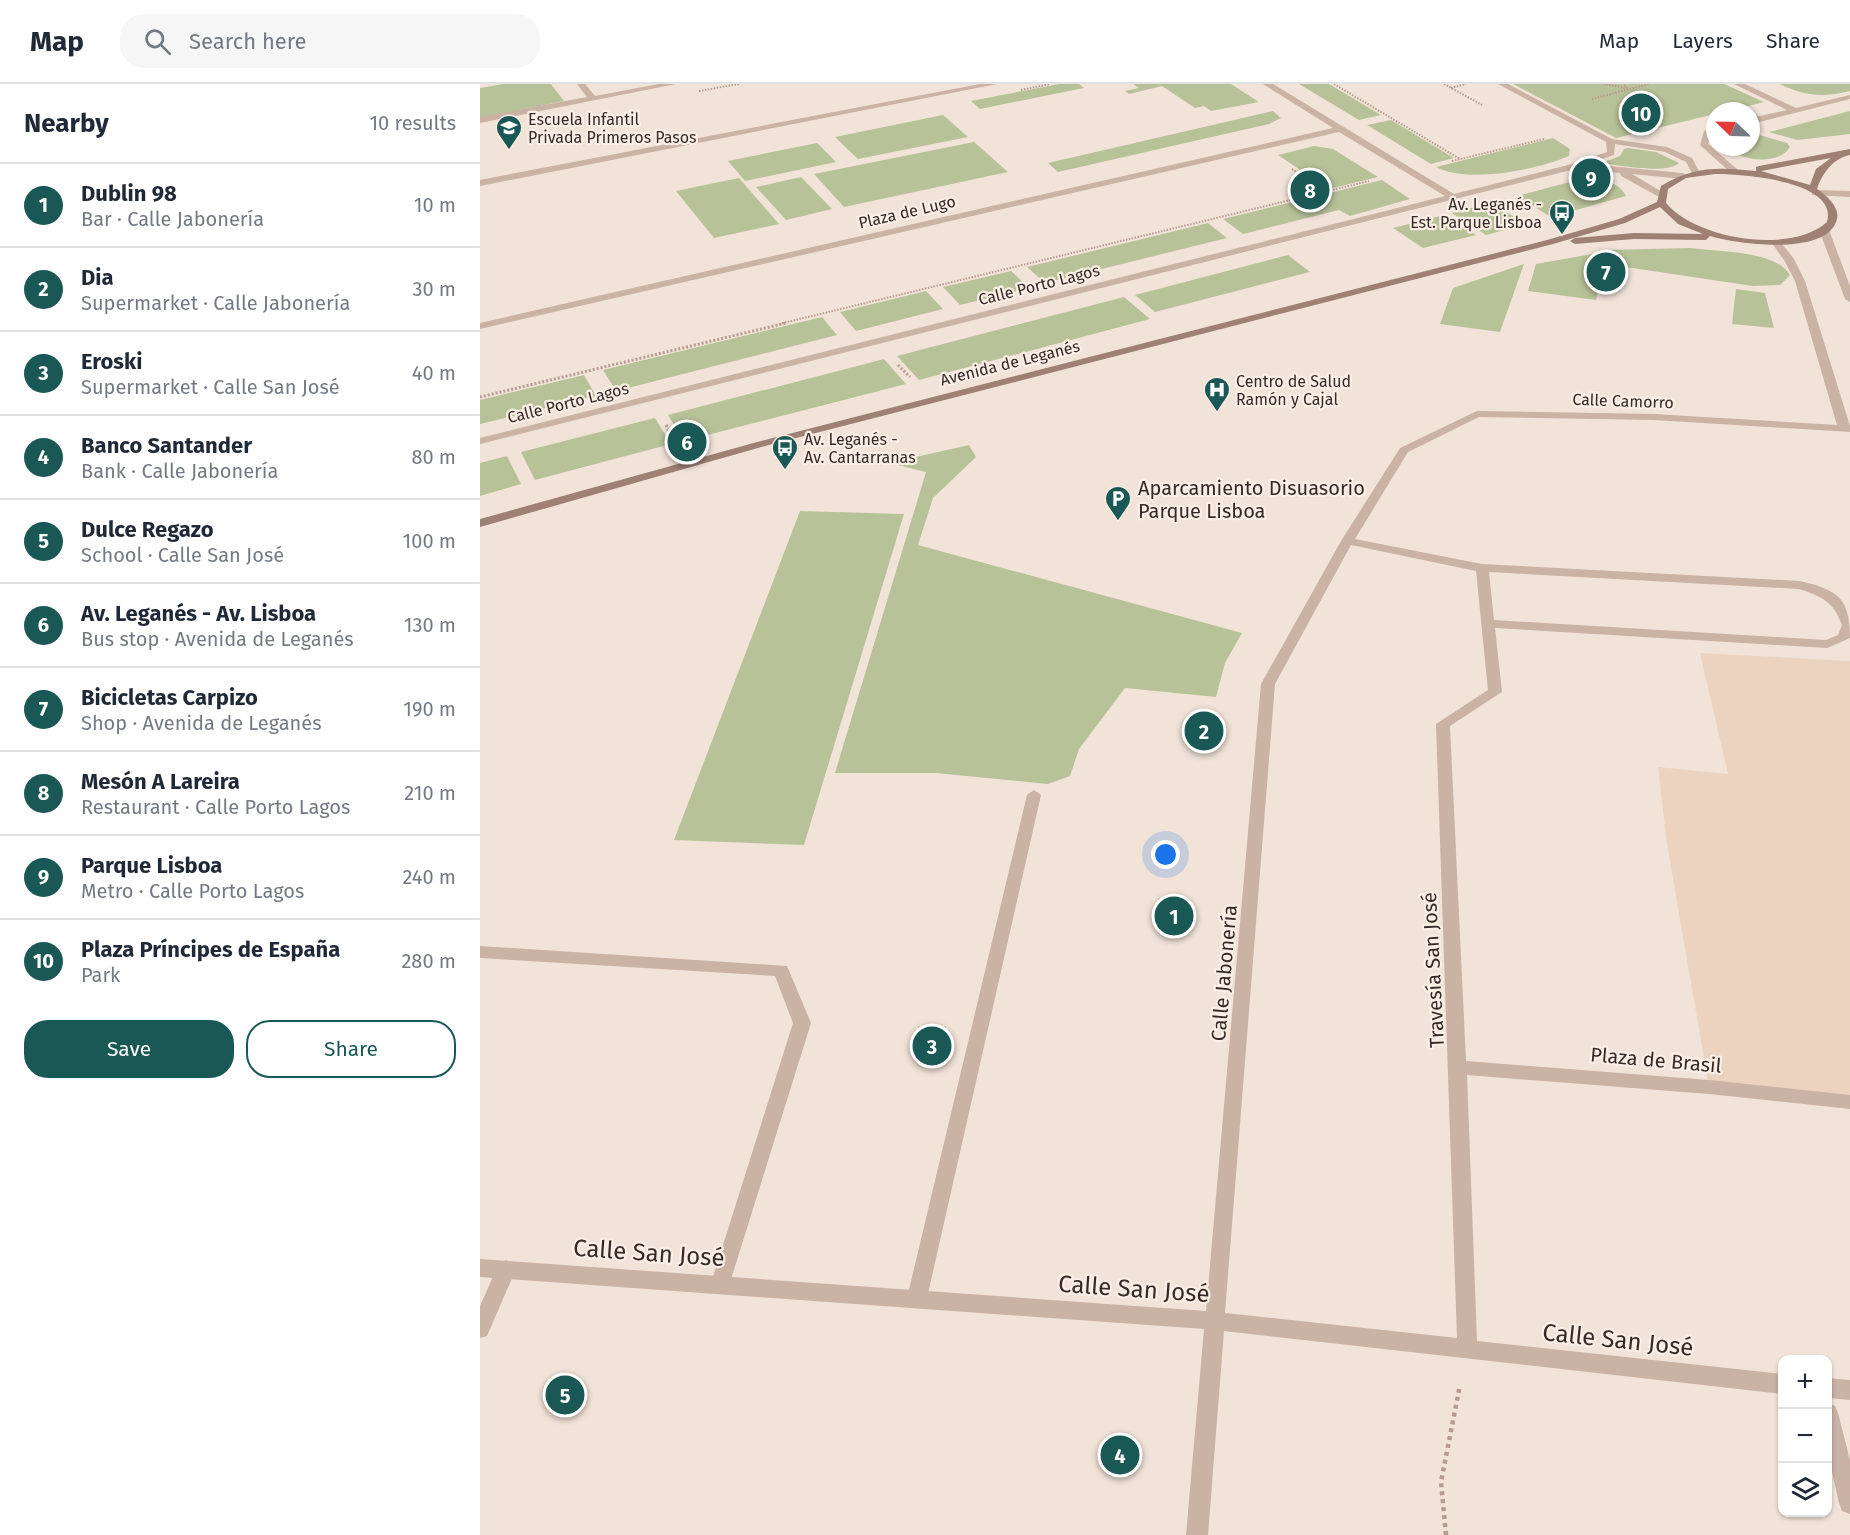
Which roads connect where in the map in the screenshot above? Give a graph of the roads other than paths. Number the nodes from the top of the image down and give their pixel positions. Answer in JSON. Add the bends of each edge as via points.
{"nodes":[{"id":1,"x":581,"y":84,"type":"edge"},
{"id":2,"x":672,"y":84,"type":"edge"},
{"id":3,"x":993,"y":84,"type":"edge"},
{"id":4,"x":1267,"y":84,"type":"edge"},
{"id":5,"x":1502,"y":84,"type":"edge"},
{"id":6,"x":1738,"y":84,"type":"edge"},
{"id":7,"x":1850,"y":97,"type":"edge"},
{"id":8,"x":593,"y":99,"type":"junction"},
{"id":9,"x":1794,"y":110,"type":"junction"},
{"id":10,"x":1760,"y":119,"type":"edge"},
{"id":11,"x":480,"y":120,"type":"edge"},
{"id":12,"x":1340,"y":129,"type":"junction"},
{"id":13,"x":1610,"y":141,"type":"junction"},
{"id":14,"x":1846,"y":152,"type":"edge"},
{"id":15,"x":1718,"y":156,"type":"edge"},
{"id":16,"x":1575,"y":166,"type":"junction"},
{"id":17,"x":1607,"y":168,"type":"junction"},
{"id":18,"x":1736,"y":171,"type":"junction"},
{"id":19,"x":1696,"y":173,"type":"junction"},
{"id":20,"x":1683,"y":176,"type":"junction"},
{"id":21,"x":480,"y":183,"type":"edge"},
{"id":22,"x":1814,"y":192,"type":"junction"},
{"id":23,"x":1850,"y":194,"type":"edge"},
{"id":24,"x":1451,"y":196,"type":"junction"},
{"id":25,"x":1661,"y":199,"type":"junction"},
{"id":26,"x":1824,"y":230,"type":"junction"},
{"id":27,"x":1730,"y":239,"type":"junction"},
{"id":28,"x":1550,"y":242,"type":"junction"},
{"id":29,"x":1776,"y":242,"type":"junction"},
{"id":30,"x":1850,"y":299,"type":"edge"},
{"id":31,"x":480,"y":326,"type":"edge"},
{"id":32,"x":1847,"y":429,"type":"edge"},
{"id":33,"x":480,"y":441,"type":"edge"},
{"id":34,"x":1404,"y":450,"type":"joint"},
{"id":35,"x":480,"y":523,"type":"edge"},
{"id":36,"x":1347,"y":541,"type":"junction"},
{"id":37,"x":1482,"y":568,"type":"junction"},
{"id":38,"x":1488,"y":624,"type":"junction"},
{"id":39,"x":1034,"y":795,"type":"dead end"},
{"id":40,"x":480,"y":952,"type":"edge"},
{"id":41,"x":1458,"y":1067,"type":"junction"},
{"id":42,"x":1850,"y":1102,"type":"edge"},
{"id":43,"x":480,"y":1268,"type":"edge"},
{"id":44,"x":506,"y":1269,"type":"junction"},
{"id":45,"x":721,"y":1283,"type":"junction"},
{"id":46,"x":917,"y":1298,"type":"junction"},
{"id":47,"x":1217,"y":1321,"type":"junction"},
{"id":48,"x":480,"y":1329,"type":"edge"},
{"id":49,"x":1467,"y":1350,"type":"junction"},
{"id":50,"x":1778,"y":1384,"type":"edge"},
{"id":51,"x":1832,"y":1388,"type":"edge"},
{"id":52,"x":1850,"y":1390,"type":"edge"},
{"id":53,"x":1832,"y":1433,"type":"edge"},
{"id":54,"x":1850,"y":1503,"type":"edge"},
{"id":55,"x":1197,"y":1535,"type":"edge"}],
"edges":[{"from":1,"to":8,"type":"street"},
{"from":2,"to":8,"type":"street"},
{"from":3,"to":21,"type":"street"},
{"from":4,"to":12,"type":"street"},
{"from":5,"to":13,"type":"street"},
{"from":6,"to":9,"type":"street"},
{"from":7,"to":9,"type":"street"},
{"from":8,"to":11,"type":"street"},
{"from":9,"to":10,"type":"street"},
{"from":12,"to":24,"type":"street"},
{"from":12,"to":31,"type":"street","name":"Plaza de Lugo"},
{"from":13,"to":16,"type":"street","via":[[1611,153]]},
{"from":13,"to":19,"type":"street","via":[[1647,145],[1689,160]]},
{"from":14,"to":18,"type":"street"},
{"from":14,"to":22,"type":"street","via":[[1819,171]]},
{"from":15,"to":18,"type":"street"},
{"from":16,"to":17,"type":"street","name":"Calle Porto Lagos"},
{"from":16,"to":24,"type":"street","name":"Calle Porto Lagos"},
{"from":17,"to":20,"type":"street","name":"Calle Porto Lagos"},
{"from":17,"to":25,"type":"street","name":"Calle Porto Lagos","via":[[1637,179]]},
{"from":18,"to":19,"type":"street"},
{"from":18,"to":22,"type":"street","via":[[1774,177]]},
{"from":19,"to":20,"type":"street"},
{"from":20,"to":25,"type":"street","name":"Avenida de Leganés","via":[[1664,188]]},
{"from":22,"to":23,"type":"street"},
{"from":22,"to":26,"type":"street","via":[[1832,212],[1832,221]]},
{"from":24,"to":33,"type":"street","name":"Calle Porto Lagos"},
{"from":25,"to":27,"type":"street","via":[[1669,214],[1684,224]]},
{"from":25,"to":28,"type":"street","name":"Avenida de Leganés","via":[[1622,221]]},
{"from":26,"to":29,"type":"street"},
{"from":26,"to":30,"type":"street"},
{"from":27,"to":28,"type":"street","name":"Avenida de Leganés","via":[[1634,236]]},
{"from":27,"to":29,"type":"street"},
{"from":28,"to":35,"type":"street","name":"Avenida de Leganés","via":[[761,444]]},
{"from":29,"to":32,"type":"street","via":[[1800,281]]},
{"from":32,"to":34,"type":"street","name":"Calle Camorro","via":[[1654,417],[1477,414]]},
{"from":34,"to":36,"type":"street","name":"Calle Jabonería"},
{"from":36,"to":37,"type":"street"},
{"from":36,"to":47,"type":"street","name":"Calle Jabonería","via":[[1268,684]]},
{"from":37,"to":38,"type":"street","name":"Travesía San José"},
{"from":37,"to":38,"type":"street","via":[[1800,585],[1822,592],[1842,606],[1848,625],[1843,638],[1827,644]]},
{"from":38,"to":41,"type":"street","name":"Travesía San José","via":[[1495,692],[1443,724]]},
{"from":39,"to":46,"type":"street"},
{"from":40,"to":45,"type":"street","via":[[781,970],[802,1023]]},
{"from":41,"to":42,"type":"street","name":"Plaza de Brasil"},
{"from":41,"to":49,"type":"street","name":"Travesía San José"},
{"from":43,"to":44,"type":"street","name":"Calle San José"},
{"from":44,"to":45,"type":"street","name":"Calle San José"},
{"from":44,"to":48,"type":"street"},
{"from":45,"to":46,"type":"street","name":"Calle San José"},
{"from":46,"to":47,"type":"street","name":"Calle San José"},
{"from":47,"to":49,"type":"street","name":"Calle San José"},
{"from":47,"to":55,"type":"street","name":"Calle Jabonería"},
{"from":49,"to":50,"type":"street","name":"Calle San José"},
{"from":51,"to":52,"type":"street"},
{"from":53,"to":54,"type":"street"}]}
